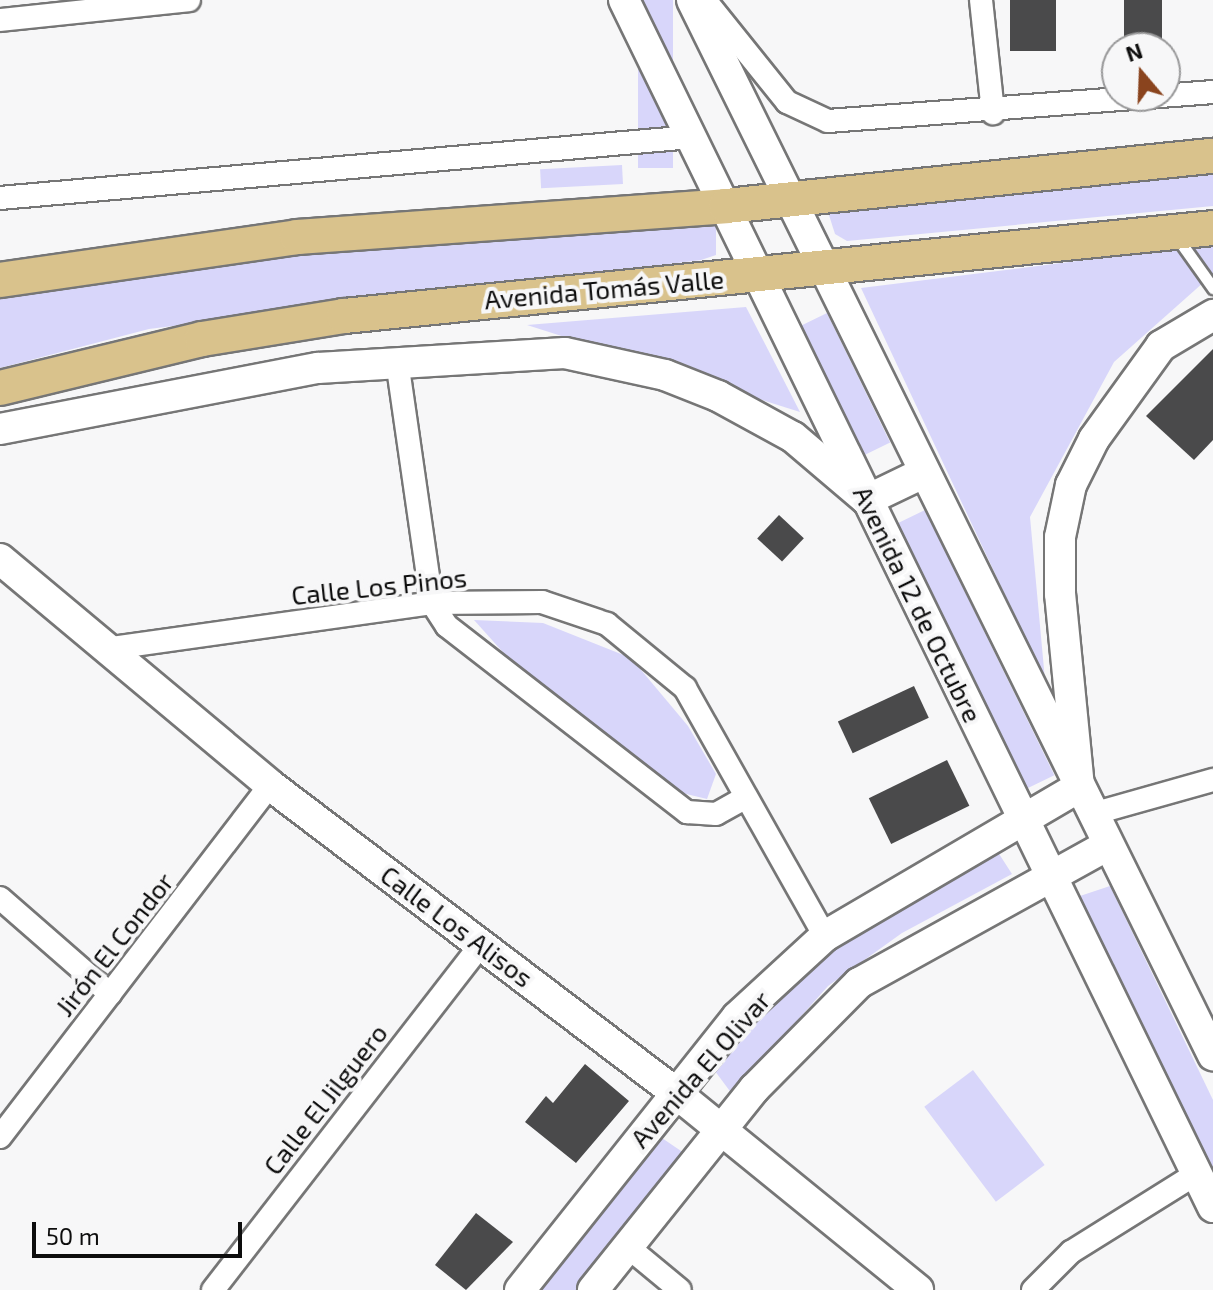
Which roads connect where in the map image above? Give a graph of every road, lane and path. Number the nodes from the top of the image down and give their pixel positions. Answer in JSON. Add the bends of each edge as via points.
{"nodes":[{"id":1,"x":182,"y":0,"type":"edge"},
{"id":2,"x":189,"y":0,"type":"edge"},
{"id":3,"x":624,"y":0,"type":"edge"},
{"id":4,"x":692,"y":0,"type":"edge"},
{"id":5,"x":705,"y":0,"type":"edge"},
{"id":6,"x":981,"y":0,"type":"edge"},
{"id":7,"x":66,"y":7,"type":"edge"},
{"id":8,"x":0,"y":20,"type":"edge"},
{"id":9,"x":1213,"y":92,"type":"edge"},
{"id":10,"x":993,"y":113,"type":"junction"},
{"id":11,"x":692,"y":137,"type":"junction"},
{"id":12,"x":1213,"y":156,"type":"edge"},
{"id":13,"x":0,"y":198,"type":"edge"},
{"id":14,"x":790,"y":199,"type":"junction"},
{"id":15,"x":726,"y":206,"type":"junction"},
{"id":16,"x":1213,"y":228,"type":"edge"},
{"id":17,"x":1173,"y":232,"type":"junction"},
{"id":18,"x":824,"y":268,"type":"junction"},
{"id":19,"x":760,"y":274,"type":"junction"},
{"id":20,"x":0,"y":280,"type":"edge"},
{"id":21,"x":1213,"y":288,"type":"edge"},
{"id":22,"x":1213,"y":315,"type":"edge"},
{"id":23,"x":397,"y":361,"type":"junction"},
{"id":24,"x":0,"y":388,"type":"edge"},
{"id":25,"x":0,"y":429,"type":"edge"},
{"id":26,"x":923,"y":473,"type":"junction"},
{"id":27,"x":867,"y":500,"type":"junction"},
{"id":28,"x":0,"y":559,"type":"edge"},
{"id":29,"x":432,"y":603,"type":"junction"},
{"id":30,"x":105,"y":649,"type":"junction"},
{"id":31,"x":1213,"y":780,"type":"edge"},
{"id":32,"x":270,"y":785,"type":"junction"},
{"id":33,"x":743,"y":799,"type":"junction"},
{"id":34,"x":1086,"y":801,"type":"junction"},
{"id":35,"x":1022,"y":819,"type":"junction"},
{"id":36,"x":1108,"y":845,"type":"junction"},
{"id":37,"x":1051,"y":875,"type":"junction"},
{"id":38,"x":0,"y":898,"type":"edge"},
{"id":39,"x":825,"y":936,"type":"junction"},
{"id":40,"x":482,"y":943,"type":"junction"},
{"id":41,"x":110,"y":994,"type":"junction"},
{"id":42,"x":1213,"y":1055,"type":"edge"},
{"id":43,"x":676,"y":1093,"type":"junction"},
{"id":44,"x":723,"y":1130,"type":"junction"},
{"id":45,"x":0,"y":1137,"type":"edge"},
{"id":46,"x":1196,"y":1174,"type":"junction"},
{"id":47,"x":1213,"y":1207,"type":"edge"},
{"id":48,"x":628,"y":1247,"type":"junction"},
{"id":49,"x":213,"y":1290,"type":"edge"},
{"id":50,"x":520,"y":1290,"type":"edge"},
{"id":51,"x":593,"y":1290,"type":"edge"},
{"id":52,"x":680,"y":1290,"type":"edge"},
{"id":53,"x":918,"y":1290,"type":"edge"},
{"id":54,"x":1033,"y":1290,"type":"edge"}],
"edges":[{"from":1,"to":2,"type":"street"},
{"from":1,"to":7,"type":"street"},
{"from":3,"to":11,"type":"main road","name":"Avenida 12 de Octubre"},
{"from":4,"to":14,"type":"main road"},
{"from":5,"to":10,"type":"street","via":[[787,102],[808,113],[853,123]]},
{"from":6,"to":10,"type":"street"},
{"from":7,"to":8,"type":"street"},
{"from":9,"to":10,"type":"street"},
{"from":11,"to":13,"type":"street"},
{"from":11,"to":15,"type":"main road","name":"Avenida 12 de Octubre"},
{"from":12,"to":14,"type":"main road"},
{"from":14,"to":15,"type":"main road"},
{"from":14,"to":18,"type":"main road"},
{"from":15,"to":19,"type":"main road","name":"Avenida 12 de Octubre"},
{"from":15,"to":20,"type":"main road","via":[[297,237]]},
{"from":16,"to":17,"type":"main road","name":"Avenida Tomás Valle"},
{"from":17,"to":18,"type":"main road","name":"Avenida Tomás Valle"},
{"from":17,"to":21,"type":"lane"},
{"from":18,"to":19,"type":"main road","name":"Avenida Tomás Valle"},
{"from":18,"to":26,"type":"main road"},
{"from":19,"to":24,"type":"main road","name":"Avenida Tomás Valle","via":[[344,316],[202,339]]},
{"from":19,"to":27,"type":"main road","name":"Avenida 12 de Octubre"},
{"from":22,"to":34,"type":"main road","via":[[1161,346],[1094,439],[1071,485],[1060,537],[1060,594]]},
{"from":23,"to":25,"type":"main road","via":[[239,379]]},
{"from":23,"to":27,"type":"main road","via":[[565,353],[665,375],[793,437]]},
{"from":23,"to":29,"type":"street"},
{"from":26,"to":27,"type":"main road"},
{"from":26,"to":34,"type":"main road"},
{"from":27,"to":35,"type":"main road","name":"Avenida 12 de Octubre"},
{"from":28,"to":30,"type":"main road","name":"Calle Los Alisos"},
{"from":29,"to":30,"type":"street","name":"Calle Los Pinos"},
{"from":29,"to":33,"type":"street","via":[[447,626],[542,706],[687,812],[716,814]]},
{"from":29,"to":33,"type":"street","name":"Calle Los Pinos","via":[[542,602],[617,629],[685,688]]},
{"from":30,"to":32,"type":"main road","name":"Calle Los Alisos"},
{"from":31,"to":34,"type":"street"},
{"from":32,"to":40,"type":"main road","name":"Calle Los Alisos"},
{"from":32,"to":41,"type":"street","name":"Jirón El Condor"},
{"from":33,"to":39,"type":"street","name":"Calle Los Pinos"},
{"from":34,"to":35,"type":"main road","name":"Avenida El Olivar"},
{"from":34,"to":36,"type":"main road"},
{"from":35,"to":37,"type":"main road","name":"Avenida 12 de Octubre"},
{"from":35,"to":39,"type":"main road","name":"Avenida El Olivar"},
{"from":36,"to":37,"type":"main road","name":"Avenida El Olivar"},
{"from":36,"to":42,"type":"main road"},
{"from":37,"to":44,"type":"main road","name":"Avenida El Olivar","via":[[859,983],[810,1027]]},
{"from":37,"to":46,"type":"main road","name":"Avenida 12 de Octubre"},
{"from":38,"to":41,"type":"street"},
{"from":39,"to":43,"type":"main road","name":"Avenida El Olivar","via":[[737,1017]]},
{"from":40,"to":43,"type":"main road","name":"Calle Los Alisos"},
{"from":40,"to":49,"type":"street","name":"Calle El Jilguero"},
{"from":41,"to":45,"type":"street","name":"Jirón El Condor"},
{"from":43,"to":44,"type":"main road","name":"Calle Los Alisos"},
{"from":43,"to":50,"type":"main road","name":"Avenida El Olivar"},
{"from":44,"to":48,"type":"main road","name":"Avenida El Olivar"},
{"from":44,"to":53,"type":"main road","name":"Calle Los Alisos"},
{"from":46,"to":47,"type":"main road","name":"Avenida 12 de Octubre"},
{"from":46,"to":54,"type":"street","via":[[1071,1252]]},
{"from":48,"to":51,"type":"main road","name":"Avenida El Olivar"},
{"from":48,"to":52,"type":"street"}]}
